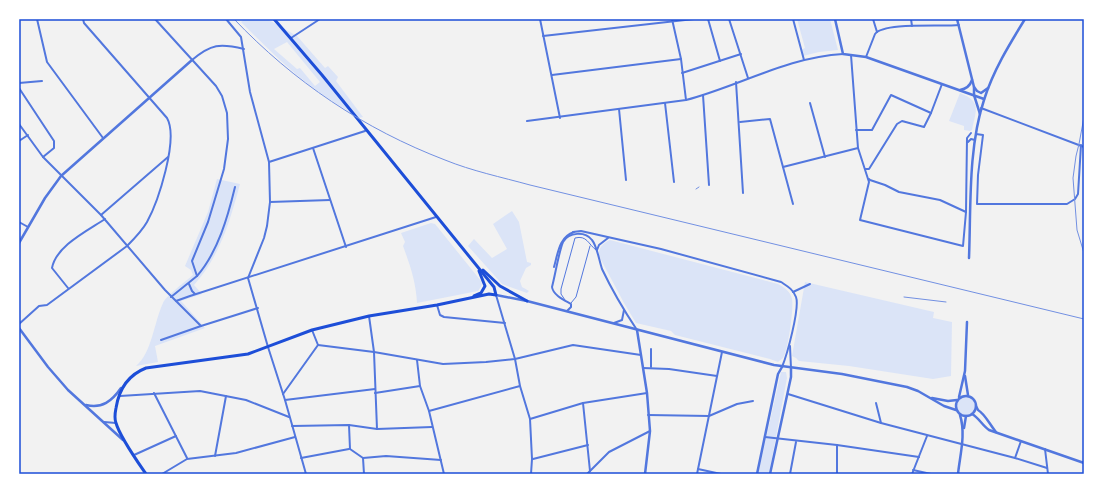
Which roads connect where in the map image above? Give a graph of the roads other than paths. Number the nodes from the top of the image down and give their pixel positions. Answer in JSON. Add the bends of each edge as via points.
{"nodes":[{"id":1,"x":36,"y":19,"type":"edge"},
{"id":2,"x":83,"y":19,"type":"edge"},
{"id":3,"x":155,"y":19,"type":"edge"},
{"id":4,"x":226,"y":19,"type":"edge"},
{"id":5,"x":274,"y":19,"type":"edge"},
{"id":6,"x":320,"y":19,"type":"edge"},
{"id":7,"x":540,"y":19,"type":"edge"},
{"id":8,"x":694,"y":19,"type":"edge"},
{"id":9,"x":708,"y":19,"type":"edge"},
{"id":10,"x":729,"y":19,"type":"edge"},
{"id":11,"x":793,"y":19,"type":"edge"},
{"id":12,"x":835,"y":19,"type":"edge"},
{"id":13,"x":873,"y":19,"type":"edge"},
{"id":14,"x":911,"y":19,"type":"edge"},
{"id":15,"x":957,"y":19,"type":"edge"},
{"id":16,"x":1025,"y":19,"type":"edge"},
{"id":17,"x":672,"y":20,"type":"edge"},
{"id":18,"x":913,"y":26,"type":"junction"},
{"id":19,"x":959,"y":26,"type":"junction"},
{"id":20,"x":877,"y":32,"type":"junction"},
{"id":21,"x":543,"y":36,"type":"junction"},
{"id":22,"x":290,"y":38,"type":"junction"},
{"id":23,"x":244,"y":49,"type":"junction"},
{"id":24,"x":741,"y":54,"type":"junction"},
{"id":25,"x":843,"y":54,"type":"junction"},
{"id":26,"x":851,"y":55,"type":"junction"},
{"id":27,"x":866,"y":57,"type":"junction"},
{"id":28,"x":681,"y":59,"type":"junction"},
{"id":29,"x":192,"y":60,"type":"junction"},
{"id":30,"x":804,"y":60,"type":"junction"},
{"id":31,"x":720,"y":61,"type":"junction"},
{"id":32,"x":682,"y":73,"type":"junction"},
{"id":33,"x":552,"y":75,"type":"junction"},
{"id":34,"x":748,"y":78,"type":"junction"},
{"id":35,"x":972,"y":79,"type":"junction"},
{"id":36,"x":42,"y":81,"type":"dead end"},
{"id":37,"x":736,"y":82,"type":"junction"},
{"id":38,"x":19,"y":83,"type":"edge"},
{"id":39,"x":942,"y":84,"type":"junction"},
{"id":40,"x":974,"y":87,"type":"junction"},
{"id":41,"x":19,"y":88,"type":"edge"},
{"id":42,"x":989,"y":88,"type":"junction"},
{"id":43,"x":960,"y":90,"type":"junction"},
{"id":44,"x":981,"y":92,"type":"junction"},
{"id":45,"x":703,"y":95,"type":"junction"},
{"id":46,"x":974,"y":95,"type":"junction"},
{"id":47,"x":150,"y":97,"type":"junction"},
{"id":48,"x":984,"y":99,"type":"junction"},
{"id":49,"x":686,"y":100,"type":"junction"},
{"id":50,"x":665,"y":103,"type":"junction"},
{"id":51,"x":810,"y":103,"type":"dead end"},
{"id":52,"x":981,"y":108,"type":"junction"},
{"id":53,"x":619,"y":109,"type":"junction"},
{"id":54,"x":931,"y":113,"type":"junction"},
{"id":55,"x":980,"y":114,"type":"junction"},
{"id":56,"x":560,"y":118,"type":"junction"},
{"id":57,"x":527,"y":121,"type":"dead end"},
{"id":58,"x":740,"y":122,"type":"junction"},
{"id":59,"x":19,"y":124,"type":"edge"},
{"id":60,"x":856,"y":130,"type":"junction"},
{"id":61,"x":365,"y":131,"type":"junction"},
{"id":62,"x":970,"y":133,"type":"dead end"},
{"id":63,"x":976,"y":134,"type":"junction"},
{"id":64,"x":28,"y":135,"type":"junction"},
{"id":65,"x":103,"y":138,"type":"junction"},
{"id":66,"x":975,"y":140,"type":"junction"},
{"id":67,"x":19,"y":141,"type":"edge"},
{"id":68,"x":967,"y":143,"type":"junction"},
{"id":69,"x":1083,"y":146,"type":"edge"},
{"id":70,"x":313,"y":148,"type":"junction"},
{"id":71,"x":858,"y":148,"type":"junction"},
{"id":72,"x":168,"y":156,"type":"junction"},
{"id":73,"x":43,"y":157,"type":"junction"},
{"id":74,"x":825,"y":157,"type":"junction"},
{"id":75,"x":269,"y":162,"type":"junction"},
{"id":76,"x":783,"y":167,"type":"junction"},
{"id":77,"x":864,"y":169,"type":"junction"},
{"id":78,"x":61,"y":176,"type":"junction"},
{"id":79,"x":868,"y":178,"type":"junction"},
{"id":80,"x":626,"y":180,"type":"dead end"},
{"id":81,"x":674,"y":182,"type":"dead end"},
{"id":82,"x":709,"y":185,"type":"dead end"},
{"id":83,"x":235,"y":187,"type":"dead end"},
{"id":84,"x":743,"y":193,"type":"dead end"},
{"id":85,"x":330,"y":200,"type":"junction"},
{"id":86,"x":270,"y":202,"type":"junction"},
{"id":87,"x":793,"y":204,"type":"dead end"},
{"id":88,"x":966,"y":212,"type":"junction"},
{"id":89,"x":101,"y":215,"type":"junction"},
{"id":90,"x":436,"y":217,"type":"junction"},
{"id":91,"x":105,"y":219,"type":"junction"},
{"id":92,"x":19,"y":222,"type":"edge"},
{"id":93,"x":28,"y":227,"type":"junction"},
{"id":94,"x":573,"y":232,"type":"junction"},
{"id":95,"x":583,"y":234,"type":"junction"},
{"id":96,"x":593,"y":235,"type":"junction"},
{"id":97,"x":587,"y":236,"type":"junction"},
{"id":98,"x":608,"y":238,"type":"junction"},
{"id":99,"x":19,"y":243,"type":"edge"},
{"id":100,"x":127,"y":246,"type":"junction"},
{"id":101,"x":590,"y":246,"type":"junction"},
{"id":102,"x":346,"y":247,"type":"junction"},
{"id":103,"x":596,"y":250,"type":"junction"},
{"id":104,"x":597,"y":254,"type":"junction"},
{"id":105,"x":969,"y":258,"type":"dead end"},
{"id":106,"x":474,"y":262,"type":"junction"},
{"id":107,"x":554,"y":267,"type":"dead end"},
{"id":108,"x":197,"y":276,"type":"junction"},
{"id":109,"x":248,"y":278,"type":"junction"},
{"id":110,"x":189,"y":283,"type":"junction"},
{"id":111,"x":810,"y":284,"type":"dead end"},
{"id":112,"x":68,"y":288,"type":"junction"},
{"id":113,"x":793,"y":292,"type":"junction"},
{"id":114,"x":195,"y":294,"type":"junction"},
{"id":115,"x":496,"y":295,"type":"junction"},
{"id":116,"x":171,"y":297,"type":"junction"},
{"id":117,"x":466,"y":299,"type":"junction"},
{"id":118,"x":565,"y":300,"type":"junction"},
{"id":119,"x":176,"y":301,"type":"junction"},
{"id":120,"x":527,"y":301,"type":"junction"},
{"id":121,"x":571,"y":304,"type":"junction"},
{"id":122,"x":437,"y":305,"type":"junction"},
{"id":123,"x":258,"y":308,"type":"junction"},
{"id":124,"x":624,"y":308,"type":"junction"},
{"id":125,"x":566,"y":312,"type":"junction"},
{"id":126,"x":369,"y":316,"type":"junction"},
{"id":127,"x":967,"y":322,"type":"dead end"},
{"id":128,"x":611,"y":323,"type":"junction"},
{"id":129,"x":19,"y":324,"type":"edge"},
{"id":130,"x":505,"y":324,"type":"junction"},
{"id":131,"x":201,"y":326,"type":"junction"},
{"id":132,"x":19,"y":329,"type":"edge"},
{"id":133,"x":312,"y":330,"type":"junction"},
{"id":134,"x":637,"y":330,"type":"junction"},
{"id":135,"x":161,"y":340,"type":"dead end"},
{"id":136,"x":318,"y":345,"type":"junction"},
{"id":137,"x":790,"y":345,"type":"junction"},
{"id":138,"x":268,"y":347,"type":"junction"},
{"id":139,"x":651,"y":349,"type":"dead end"},
{"id":140,"x":374,"y":352,"type":"junction"},
{"id":141,"x":722,"y":352,"type":"junction"},
{"id":142,"x":641,"y":355,"type":"junction"},
{"id":143,"x":515,"y":358,"type":"junction"},
{"id":144,"x":417,"y":360,"type":"junction"},
{"id":145,"x":782,"y":366,"type":"junction"},
{"id":146,"x":651,"y":367,"type":"junction"},
{"id":147,"x":642,"y":368,"type":"junction"},
{"id":148,"x":791,"y":368,"type":"junction"},
{"id":149,"x":965,"y":371,"type":"junction"},
{"id":150,"x":717,"y":376,"type":"junction"},
{"id":151,"x":122,"y":386,"type":"junction"},
{"id":152,"x":420,"y":386,"type":"junction"},
{"id":153,"x":520,"y":386,"type":"junction"},
{"id":154,"x":375,"y":389,"type":"junction"},
{"id":155,"x":154,"y":393,"type":"junction"},
{"id":156,"x":376,"y":393,"type":"junction"},
{"id":157,"x":647,"y":393,"type":"junction"},
{"id":158,"x":283,"y":394,"type":"junction"},
{"id":159,"x":788,"y":394,"type":"junction"},
{"id":160,"x":118,"y":396,"type":"junction"},
{"id":161,"x":226,"y":396,"type":"junction"},
{"id":162,"x":968,"y":396,"type":"junction"},
{"id":163,"x":930,"y":398,"type":"junction"},
{"id":164,"x":958,"y":398,"type":"junction"},
{"id":165,"x":285,"y":400,"type":"junction"},
{"id":166,"x":753,"y":401,"type":"dead end"},
{"id":167,"x":583,"y":403,"type":"junction"},
{"id":168,"x":876,"y":403,"type":"dead end"},
{"id":169,"x":84,"y":405,"type":"junction"},
{"id":170,"x":976,"y":406,"type":"junction"},
{"id":171,"x":956,"y":410,"type":"junction"},
{"id":172,"x":429,"y":411,"type":"junction"},
{"id":173,"x":960,"y":414,"type":"junction"},
{"id":174,"x":972,"y":414,"type":"junction"},
{"id":175,"x":648,"y":415,"type":"junction"},
{"id":176,"x":709,"y":416,"type":"junction"},
{"id":177,"x":966,"y":416,"type":"junction"},
{"id":178,"x":289,"y":417,"type":"junction"},
{"id":179,"x":530,"y":419,"type":"junction"},
{"id":180,"x":104,"y":422,"type":"junction"},
{"id":181,"x":116,"y":423,"type":"junction"},
{"id":182,"x":881,"y":423,"type":"junction"},
{"id":183,"x":349,"y":425,"type":"junction"},
{"id":184,"x":292,"y":426,"type":"junction"},
{"id":185,"x":432,"y":427,"type":"junction"},
{"id":186,"x":377,"y":429,"type":"junction"},
{"id":187,"x":650,"y":431,"type":"junction"},
{"id":188,"x":996,"y":432,"type":"junction"},
{"id":189,"x":962,"y":434,"type":"junction"},
{"id":190,"x":176,"y":436,"type":"junction"},
{"id":191,"x":928,"y":436,"type":"junction"},
{"id":192,"x":295,"y":437,"type":"junction"},
{"id":193,"x":765,"y":437,"type":"junction"},
{"id":194,"x":778,"y":440,"type":"junction"},
{"id":195,"x":1021,"y":440,"type":"junction"},
{"id":196,"x":796,"y":441,"type":"junction"},
{"id":197,"x":127,"y":444,"type":"junction"},
{"id":198,"x":962,"y":444,"type":"junction"},
{"id":199,"x":588,"y":445,"type":"junction"},
{"id":200,"x":837,"y":445,"type":"junction"},
{"id":201,"x":350,"y":449,"type":"junction"},
{"id":202,"x":1045,"y":449,"type":"junction"},
{"id":203,"x":134,"y":455,"type":"junction"},
{"id":204,"x":215,"y":456,"type":"junction"},
{"id":205,"x":919,"y":457,"type":"junction"},
{"id":206,"x":301,"y":458,"type":"junction"},
{"id":207,"x":363,"y":458,"type":"junction"},
{"id":208,"x":1015,"y":458,"type":"junction"},
{"id":209,"x":187,"y":459,"type":"junction"},
{"id":210,"x":532,"y":459,"type":"junction"},
{"id":211,"x":441,"y":460,"type":"junction"},
{"id":212,"x":1084,"y":462,"type":"edge"},
{"id":213,"x":1047,"y":468,"type":"junction"},
{"id":214,"x":698,"y":469,"type":"junction"},
{"id":215,"x":913,"y":470,"type":"junction"},
{"id":216,"x":590,"y":472,"type":"junction"},
{"id":217,"x":146,"y":474,"type":"edge"},
{"id":218,"x":162,"y":474,"type":"edge"},
{"id":219,"x":306,"y":474,"type":"edge"},
{"id":220,"x":364,"y":474,"type":"edge"},
{"id":221,"x":444,"y":474,"type":"edge"},
{"id":222,"x":531,"y":474,"type":"edge"},
{"id":223,"x":587,"y":474,"type":"edge"},
{"id":224,"x":645,"y":474,"type":"edge"},
{"id":225,"x":697,"y":474,"type":"edge"},
{"id":226,"x":721,"y":474,"type":"edge"},
{"id":227,"x":758,"y":474,"type":"edge"},
{"id":228,"x":770,"y":474,"type":"edge"},
{"id":229,"x":790,"y":474,"type":"edge"},
{"id":230,"x":837,"y":474,"type":"edge"},
{"id":231,"x":912,"y":474,"type":"edge"},
{"id":232,"x":931,"y":474,"type":"edge"},
{"id":233,"x":958,"y":474,"type":"edge"},
{"id":234,"x":1048,"y":474,"type":"edge"}],
"edges":[{"from":1,"to":65,"type":"street","via":[[47,62]]},
{"from":2,"to":47,"type":"street"},
{"from":3,"to":29,"type":"street"},
{"from":4,"to":23,"type":"street","via":[[242,37]]},
{"from":5,"to":22,"type":"main road"},
{"from":6,"to":22,"type":"street"},
{"from":7,"to":21,"type":"street"},
{"from":8,"to":17,"type":"street"},
{"from":9,"to":31,"type":"street"},
{"from":10,"to":24,"type":"street"},
{"from":11,"to":30,"type":"street"},
{"from":12,"to":25,"type":"street"},
{"from":13,"to":20,"type":"street"},
{"from":14,"to":18,"type":"street"},
{"from":15,"to":19,"type":"street"},
{"from":16,"to":42,"type":"street","via":[[1002,58]]},
{"from":17,"to":21,"type":"street"},
{"from":17,"to":28,"type":"street"},
{"from":18,"to":19,"type":"street"},
{"from":18,"to":20,"type":"street","via":[[894,27]]},
{"from":19,"to":35,"type":"street"},
{"from":20,"to":27,"type":"street"},
{"from":21,"to":33,"type":"street"},
{"from":22,"to":61,"type":"main road"},
{"from":23,"to":29,"type":"street","via":[[231,45],[217,45],[206,49]]},
{"from":23,"to":75,"type":"street","via":[[250,92]]},
{"from":24,"to":31,"type":"street"},
{"from":24,"to":34,"type":"street"},
{"from":25,"to":26,"type":"street"},
{"from":25,"to":30,"type":"street"},
{"from":26,"to":27,"type":"street"},
{"from":26,"to":60,"type":"street"},
{"from":27,"to":39,"type":"street"},
{"from":28,"to":32,"type":"street"},
{"from":28,"to":33,"type":"street"},
{"from":29,"to":47,"type":"street"},
{"from":29,"to":108,"type":"street","via":[[220,92],[229,126],[221,182],[192,261]]},
{"from":30,"to":34,"type":"street"},
{"from":31,"to":32,"type":"street"},
{"from":32,"to":49,"type":"street"},
{"from":33,"to":56,"type":"street"},
{"from":34,"to":37,"type":"street"},
{"from":35,"to":40,"type":"street"},
{"from":35,"to":43,"type":"street","via":[[967,88]]},
{"from":36,"to":38,"type":"street"},
{"from":37,"to":45,"type":"street"},
{"from":37,"to":58,"type":"street"},
{"from":39,"to":43,"type":"street"},
{"from":39,"to":54,"type":"street"},
{"from":40,"to":44,"type":"street"},
{"from":40,"to":46,"type":"street"},
{"from":41,"to":73,"type":"street","via":[[54,141],[54,148]]},
{"from":42,"to":44,"type":"street"},
{"from":42,"to":48,"type":"street"},
{"from":43,"to":46,"type":"street"},
{"from":44,"to":46,"type":"street"},
{"from":45,"to":49,"type":"street"},
{"from":45,"to":82,"type":"street"},
{"from":46,"to":48,"type":"street"},
{"from":46,"to":55,"type":"street"},
{"from":47,"to":65,"type":"street"},
{"from":47,"to":72,"type":"street","via":[[169,121],[171,141]]},
{"from":48,"to":52,"type":"street"},
{"from":49,"to":50,"type":"street"},
{"from":50,"to":53,"type":"street"},
{"from":50,"to":81,"type":"street"},
{"from":51,"to":74,"type":"street"},
{"from":52,"to":55,"type":"street"},
{"from":52,"to":69,"type":"street"},
{"from":53,"to":56,"type":"street"},
{"from":53,"to":80,"type":"street"},
{"from":54,"to":60,"type":"street","via":[[891,95],[872,130]]},
{"from":54,"to":77,"type":"street","via":[[924,127],[902,122],[897,124],[869,169]]},
{"from":55,"to":63,"type":"street"},
{"from":56,"to":57,"type":"street"},
{"from":58,"to":76,"type":"street","via":[[770,119]]},
{"from":58,"to":84,"type":"street"},
{"from":59,"to":64,"type":"street"},
{"from":60,"to":71,"type":"street"},
{"from":61,"to":70,"type":"street"},
{"from":61,"to":90,"type":"main road"},
{"from":62,"to":68,"type":"street"},
{"from":63,"to":66,"type":"street"},
{"from":63,"to":69,"type":"street","via":[[983,135],[977,204],[1066,204],[1072,201],[1078,194]]},
{"from":64,"to":67,"type":"street"},
{"from":64,"to":73,"type":"street"},
{"from":65,"to":78,"type":"street"},
{"from":66,"to":68,"type":"street","via":[[971,139]]},
{"from":66,"to":105,"type":"street"},
{"from":68,"to":88,"type":"street"},
{"from":70,"to":75,"type":"street"},
{"from":70,"to":85,"type":"street"},
{"from":71,"to":74,"type":"street"},
{"from":71,"to":77,"type":"street"},
{"from":72,"to":89,"type":"street"},
{"from":72,"to":100,"type":"street","via":[[160,189],[146,222]]},
{"from":73,"to":78,"type":"street"},
{"from":74,"to":76,"type":"street"},
{"from":75,"to":86,"type":"street"},
{"from":76,"to":87,"type":"street"},
{"from":77,"to":79,"type":"street"},
{"from":78,"to":89,"type":"street"},
{"from":78,"to":93,"type":"street"},
{"from":79,"to":88,"type":"street","via":[[899,192],[940,200]]},
{"from":79,"to":88,"type":"street","via":[[869,185],[860,220],[964,246]]},
{"from":83,"to":108,"type":"street","via":[[223,229],[205,266]]},
{"from":85,"to":86,"type":"street"},
{"from":85,"to":102,"type":"street"},
{"from":86,"to":109,"type":"street","via":[[264,238]]},
{"from":89,"to":91,"type":"street"},
{"from":90,"to":102,"type":"street"},
{"from":90,"to":106,"type":"main road"},
{"from":91,"to":100,"type":"street"},
{"from":91,"to":112,"type":"street","via":[[62,248],[53,260],[52,268]]},
{"from":92,"to":93,"type":"street"},
{"from":93,"to":99,"type":"street"},
{"from":94,"to":95,"type":"street"},
{"from":94,"to":96,"type":"street","via":[[581,231]]},
{"from":94,"to":107,"type":"street","via":[[562,241]]},
{"from":95,"to":97,"type":"street"},
{"from":95,"to":118,"type":"street","via":[[570,236],[562,245],[552,287],[554,293]]},
{"from":96,"to":97,"type":"street"},
{"from":96,"to":98,"type":"street"},
{"from":97,"to":103,"type":"street","via":[[593,241]]},
{"from":98,"to":104,"type":"street","via":[[599,245]]},
{"from":98,"to":113,"type":"street","via":[[661,249],[781,282]]},
{"from":100,"to":112,"type":"street"},
{"from":100,"to":116,"type":"street"},
{"from":101,"to":103,"type":"lane"},
{"from":101,"to":118,"type":"lane","via":[[586,239],[575,238],[561,289]]},
{"from":101,"to":121,"type":"lane","via":[[576,297]]},
{"from":102,"to":109,"type":"street"},
{"from":103,"to":104,"type":"street"},
{"from":104,"to":124,"type":"street"},
{"from":106,"to":115,"type":"main road","via":[[494,287]]},
{"from":106,"to":117,"type":"main road","via":[[485,286],[481,293]]},
{"from":106,"to":120,"type":"main road","via":[[500,286]]},
{"from":108,"to":110,"type":"street"},
{"from":109,"to":114,"type":"street"},
{"from":109,"to":123,"type":"street"},
{"from":110,"to":114,"type":"street"},
{"from":110,"to":116,"type":"street"},
{"from":111,"to":113,"type":"street"},
{"from":112,"to":129,"type":"street","via":[[47,305],[38,306]]},
{"from":113,"to":137,"type":"street","via":[[797,301]]},
{"from":114,"to":119,"type":"street"},
{"from":115,"to":117,"type":"main road"},
{"from":115,"to":120,"type":"street"},
{"from":115,"to":130,"type":"street"},
{"from":116,"to":119,"type":"street"},
{"from":117,"to":122,"type":"main road"},
{"from":118,"to":121,"type":"street"},
{"from":119,"to":131,"type":"street"},
{"from":120,"to":125,"type":"street"},
{"from":121,"to":125,"type":"street"},
{"from":122,"to":126,"type":"main road"},
{"from":122,"to":130,"type":"street","via":[[440,315],[444,317]]},
{"from":123,"to":131,"type":"street"},
{"from":123,"to":138,"type":"street"},
{"from":124,"to":128,"type":"street","via":[[624,318]]},
{"from":124,"to":134,"type":"street"},
{"from":125,"to":128,"type":"street"},
{"from":126,"to":133,"type":"main road"},
{"from":126,"to":140,"type":"street"},
{"from":127,"to":149,"type":"street"},
{"from":128,"to":134,"type":"street"},
{"from":130,"to":143,"type":"street"},
{"from":131,"to":135,"type":"street"},
{"from":132,"to":169,"type":"street","via":[[48,367]]},
{"from":133,"to":136,"type":"street"},
{"from":133,"to":138,"type":"main road"},
{"from":134,"to":141,"type":"street"},
{"from":134,"to":142,"type":"street"},
{"from":136,"to":140,"type":"street"},
{"from":136,"to":158,"type":"street"},
{"from":137,"to":145,"type":"street"},
{"from":137,"to":148,"type":"street"},
{"from":138,"to":151,"type":"main road","via":[[248,354],[146,368],[134,374]]},
{"from":138,"to":158,"type":"street"},
{"from":139,"to":146,"type":"street"},
{"from":140,"to":144,"type":"street"},
{"from":140,"to":154,"type":"street"},
{"from":141,"to":145,"type":"street"},
{"from":141,"to":150,"type":"street"},
{"from":142,"to":143,"type":"street","via":[[573,345]]},
{"from":142,"to":147,"type":"street"},
{"from":143,"to":144,"type":"street","via":[[443,364]]},
{"from":143,"to":153,"type":"street"},
{"from":144,"to":152,"type":"street"},
{"from":145,"to":148,"type":"street"},
{"from":145,"to":193,"type":"street","via":[[778,374]]},
{"from":146,"to":147,"type":"street"},
{"from":146,"to":150,"type":"street"},
{"from":147,"to":157,"type":"street"},
{"from":148,"to":159,"type":"street"},
{"from":148,"to":163,"type":"street","via":[[901,385]]},
{"from":149,"to":162,"type":"street"},
{"from":149,"to":164,"type":"street"},
{"from":150,"to":176,"type":"street"},
{"from":151,"to":160,"type":"main road"},
{"from":151,"to":169,"type":"street","via":[[114,398],[104,405]]},
{"from":152,"to":156,"type":"street"},
{"from":152,"to":172,"type":"street"},
{"from":153,"to":172,"type":"street"},
{"from":153,"to":179,"type":"street"},
{"from":154,"to":156,"type":"street"},
{"from":154,"to":165,"type":"street"},
{"from":155,"to":160,"type":"street"},
{"from":155,"to":161,"type":"street","via":[[200,391]]},
{"from":155,"to":190,"type":"street"},
{"from":156,"to":186,"type":"street"},
{"from":157,"to":167,"type":"street"},
{"from":157,"to":175,"type":"street"},
{"from":158,"to":165,"type":"street"},
{"from":159,"to":182,"type":"street"},
{"from":159,"to":194,"type":"street"},
{"from":160,"to":181,"type":"main road"},
{"from":161,"to":178,"type":"street","via":[[246,400]]},
{"from":161,"to":204,"type":"street"},
{"from":162,"to":164,"type":"street"},
{"from":162,"to":170,"type":"street","via":[[974,399]]},
{"from":163,"to":164,"type":"street","via":[[948,401]]},
{"from":163,"to":171,"type":"street"},
{"from":164,"to":171,"type":"street"},
{"from":165,"to":178,"type":"street"},
{"from":166,"to":176,"type":"street","via":[[737,404]]},
{"from":167,"to":179,"type":"street"},
{"from":167,"to":199,"type":"street"},
{"from":168,"to":182,"type":"street"},
{"from":169,"to":180,"type":"street"},
{"from":170,"to":174,"type":"street"},
{"from":170,"to":188,"type":"street"},
{"from":171,"to":173,"type":"street"},
{"from":172,"to":185,"type":"street"},
{"from":173,"to":177,"type":"street"},
{"from":173,"to":189,"type":"street"},
{"from":174,"to":177,"type":"street"},
{"from":174,"to":188,"type":"street","via":[[987,428]]},
{"from":175,"to":176,"type":"street"},
{"from":175,"to":187,"type":"street"},
{"from":176,"to":214,"type":"street"},
{"from":177,"to":189,"type":"street"},
{"from":178,"to":184,"type":"street"},
{"from":179,"to":210,"type":"street"},
{"from":180,"to":181,"type":"street"},
{"from":180,"to":197,"type":"street"},
{"from":181,"to":197,"type":"main road"},
{"from":182,"to":191,"type":"street"},
{"from":183,"to":184,"type":"street"},
{"from":183,"to":186,"type":"street"},
{"from":183,"to":201,"type":"street"},
{"from":184,"to":192,"type":"street"},
{"from":185,"to":186,"type":"street"},
{"from":185,"to":211,"type":"street"},
{"from":187,"to":216,"type":"street","via":[[609,452]]},
{"from":187,"to":224,"type":"street"},
{"from":188,"to":195,"type":"street"},
{"from":189,"to":198,"type":"street"},
{"from":190,"to":203,"type":"street"},
{"from":190,"to":209,"type":"street"},
{"from":191,"to":198,"type":"street"},
{"from":191,"to":205,"type":"street"},
{"from":192,"to":204,"type":"street","via":[[258,448]]},
{"from":192,"to":206,"type":"street"},
{"from":193,"to":194,"type":"street"},
{"from":193,"to":227,"type":"street"},
{"from":194,"to":196,"type":"street"},
{"from":194,"to":228,"type":"street"},
{"from":195,"to":202,"type":"street"},
{"from":195,"to":208,"type":"street"},
{"from":196,"to":200,"type":"street"},
{"from":196,"to":229,"type":"street"},
{"from":197,"to":203,"type":"main road"},
{"from":198,"to":208,"type":"street"},
{"from":198,"to":233,"type":"street"},
{"from":199,"to":210,"type":"street"},
{"from":199,"to":216,"type":"street"},
{"from":200,"to":205,"type":"street"},
{"from":200,"to":230,"type":"street"},
{"from":201,"to":206,"type":"street"},
{"from":201,"to":207,"type":"street"},
{"from":202,"to":212,"type":"street"},
{"from":202,"to":213,"type":"street"},
{"from":203,"to":217,"type":"main road"},
{"from":204,"to":209,"type":"street"},
{"from":205,"to":215,"type":"street"},
{"from":206,"to":219,"type":"street"},
{"from":207,"to":211,"type":"street","via":[[386,456]]},
{"from":207,"to":220,"type":"street"},
{"from":208,"to":213,"type":"street"},
{"from":209,"to":218,"type":"street"},
{"from":210,"to":222,"type":"street"},
{"from":211,"to":221,"type":"street"},
{"from":213,"to":234,"type":"street"},
{"from":214,"to":225,"type":"street"},
{"from":214,"to":226,"type":"street"},
{"from":215,"to":231,"type":"street"},
{"from":215,"to":232,"type":"street"},
{"from":216,"to":223,"type":"street"}]}
